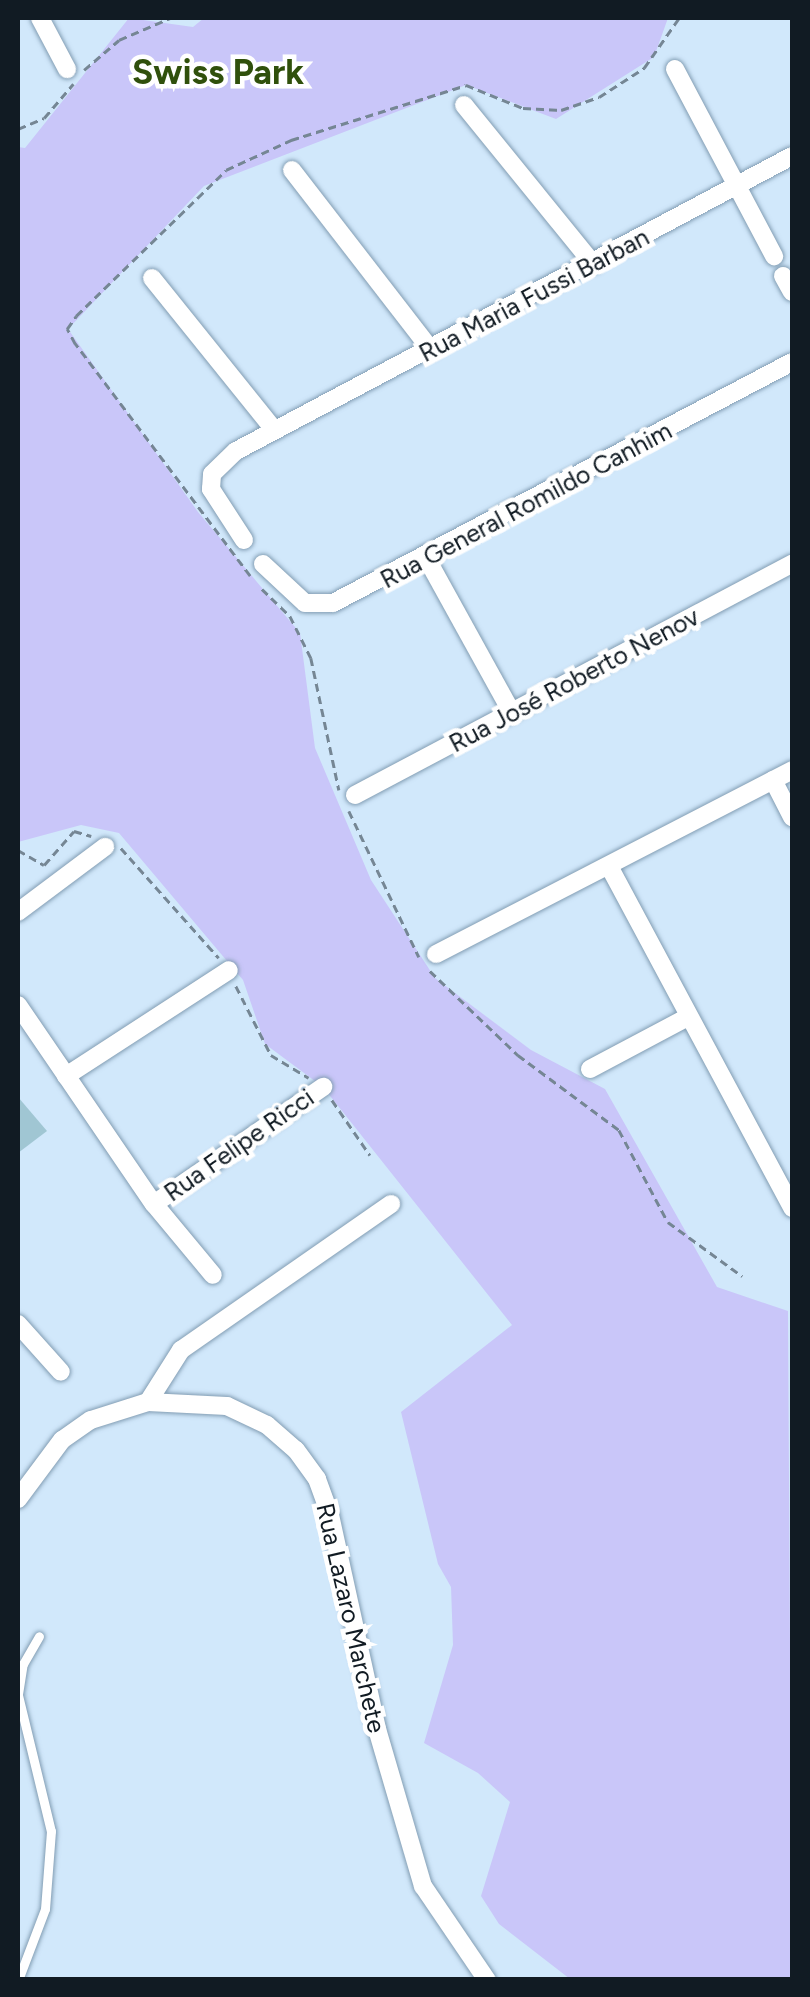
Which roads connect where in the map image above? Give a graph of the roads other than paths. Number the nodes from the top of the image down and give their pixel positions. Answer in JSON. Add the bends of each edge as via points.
{"nodes":[{"id":1,"x":40,"y":18,"type":"edge"},
{"id":2,"x":66,"y":69,"type":"dead end"},
{"id":3,"x":675,"y":69,"type":"dead end"},
{"id":4,"x":464,"y":105,"type":"dead end"},
{"id":5,"x":792,"y":156,"type":"edge"},
{"id":6,"x":292,"y":170,"type":"dead end"},
{"id":7,"x":737,"y":186,"type":"junction"},
{"id":8,"x":774,"y":256,"type":"dead end"},
{"id":9,"x":593,"y":264,"type":"junction"},
{"id":10,"x":152,"y":278,"type":"dead end"},
{"id":11,"x":431,"y":350,"type":"junction"},
{"id":12,"x":792,"y":362,"type":"edge"},
{"id":13,"x":274,"y":430,"type":"junction"},
{"id":14,"x":244,"y":540,"type":"dead end"},
{"id":15,"x":428,"y":559,"type":"junction"},
{"id":16,"x":263,"y":564,"type":"dead end"},
{"id":17,"x":792,"y":564,"type":"edge"},
{"id":18,"x":512,"y":713,"type":"junction"},
{"id":19,"x":792,"y":770,"type":"edge"},
{"id":20,"x":774,"y":780,"type":"junction"},
{"id":21,"x":354,"y":795,"type":"dead end"},
{"id":22,"x":792,"y":818,"type":"edge"},
{"id":23,"x":105,"y":847,"type":"dead end"},
{"id":24,"x":610,"y":868,"type":"junction"},
{"id":25,"x":18,"y":912,"type":"edge"},
{"id":26,"x":436,"y":954,"type":"dead end"},
{"id":27,"x":229,"y":970,"type":"dead end"},
{"id":28,"x":18,"y":1006,"type":"edge"},
{"id":29,"x":686,"y":1018,"type":"junction"},
{"id":30,"x":590,"y":1069,"type":"dead end"},
{"id":31,"x":66,"y":1076,"type":"junction"},
{"id":32,"x":323,"y":1087,"type":"dead end"},
{"id":33,"x":154,"y":1204,"type":"junction"},
{"id":34,"x":391,"y":1204,"type":"dead end"},
{"id":35,"x":792,"y":1208,"type":"edge"},
{"id":36,"x":213,"y":1274,"type":"dead end"},
{"id":37,"x":18,"y":1324,"type":"edge"},
{"id":38,"x":62,"y":1372,"type":"dead end"},
{"id":39,"x":148,"y":1402,"type":"junction"},
{"id":40,"x":18,"y":1500,"type":"edge"},
{"id":41,"x":39,"y":1636,"type":"dead end"},
{"id":42,"x":18,"y":1694,"type":"edge"},
{"id":43,"x":18,"y":1980,"type":"edge"},
{"id":44,"x":487,"y":1980,"type":"edge"}],
"edges":[{"from":1,"to":2,"type":"street"},
{"from":3,"to":7,"type":"street"},
{"from":4,"to":9,"type":"street"},
{"from":5,"to":7,"type":"street","name":"Rua Maria Fussi Barban"},
{"from":6,"to":11,"type":"street"},
{"from":7,"to":8,"type":"street"},
{"from":7,"to":9,"type":"street","name":"Rua Maria Fussi Barban"},
{"from":9,"to":11,"type":"street","name":"Rua Maria Fussi Barban"},
{"from":10,"to":13,"type":"street"},
{"from":11,"to":13,"type":"street","name":"Rua Maria Fussi Barban"},
{"from":12,"to":15,"type":"street","name":"Rua General Romildo Canhim"},
{"from":13,"to":14,"type":"street","via":[[212,474],[216,504]]},
{"from":15,"to":16,"type":"street","name":"Rua General Romildo Canhim","via":[[322,605],[305,603]]},
{"from":15,"to":18,"type":"street"},
{"from":17,"to":18,"type":"street","name":"Rua José Roberto Nenov"},
{"from":18,"to":21,"type":"street","name":"Rua José Roberto Nenov"},
{"from":19,"to":20,"type":"street"},
{"from":20,"to":22,"type":"street"},
{"from":20,"to":24,"type":"street"},
{"from":23,"to":25,"type":"street"},
{"from":24,"to":26,"type":"street"},
{"from":24,"to":29,"type":"street"},
{"from":27,"to":31,"type":"street"},
{"from":28,"to":31,"type":"street"},
{"from":29,"to":30,"type":"street"},
{"from":29,"to":35,"type":"street"},
{"from":31,"to":33,"type":"street"},
{"from":32,"to":33,"type":"street","name":"Rua Felipe Ricci"},
{"from":33,"to":36,"type":"street"},
{"from":34,"to":39,"type":"street","via":[[181,1350]]},
{"from":37,"to":38,"type":"street"},
{"from":39,"to":40,"type":"street","name":"Rua Lazaro Marchete","via":[[91,1420],[62,1440]]},
{"from":39,"to":44,"type":"street","name":"Rua Lazaro Marchete","via":[[194,1400],[249,1414],[296,1450],[317,1479],[422,1886]]},
{"from":41,"to":42,"type":"lane","via":[[22,1664]]},
{"from":42,"to":43,"type":"lane","via":[[51,1832],[45,1908]]}]}
